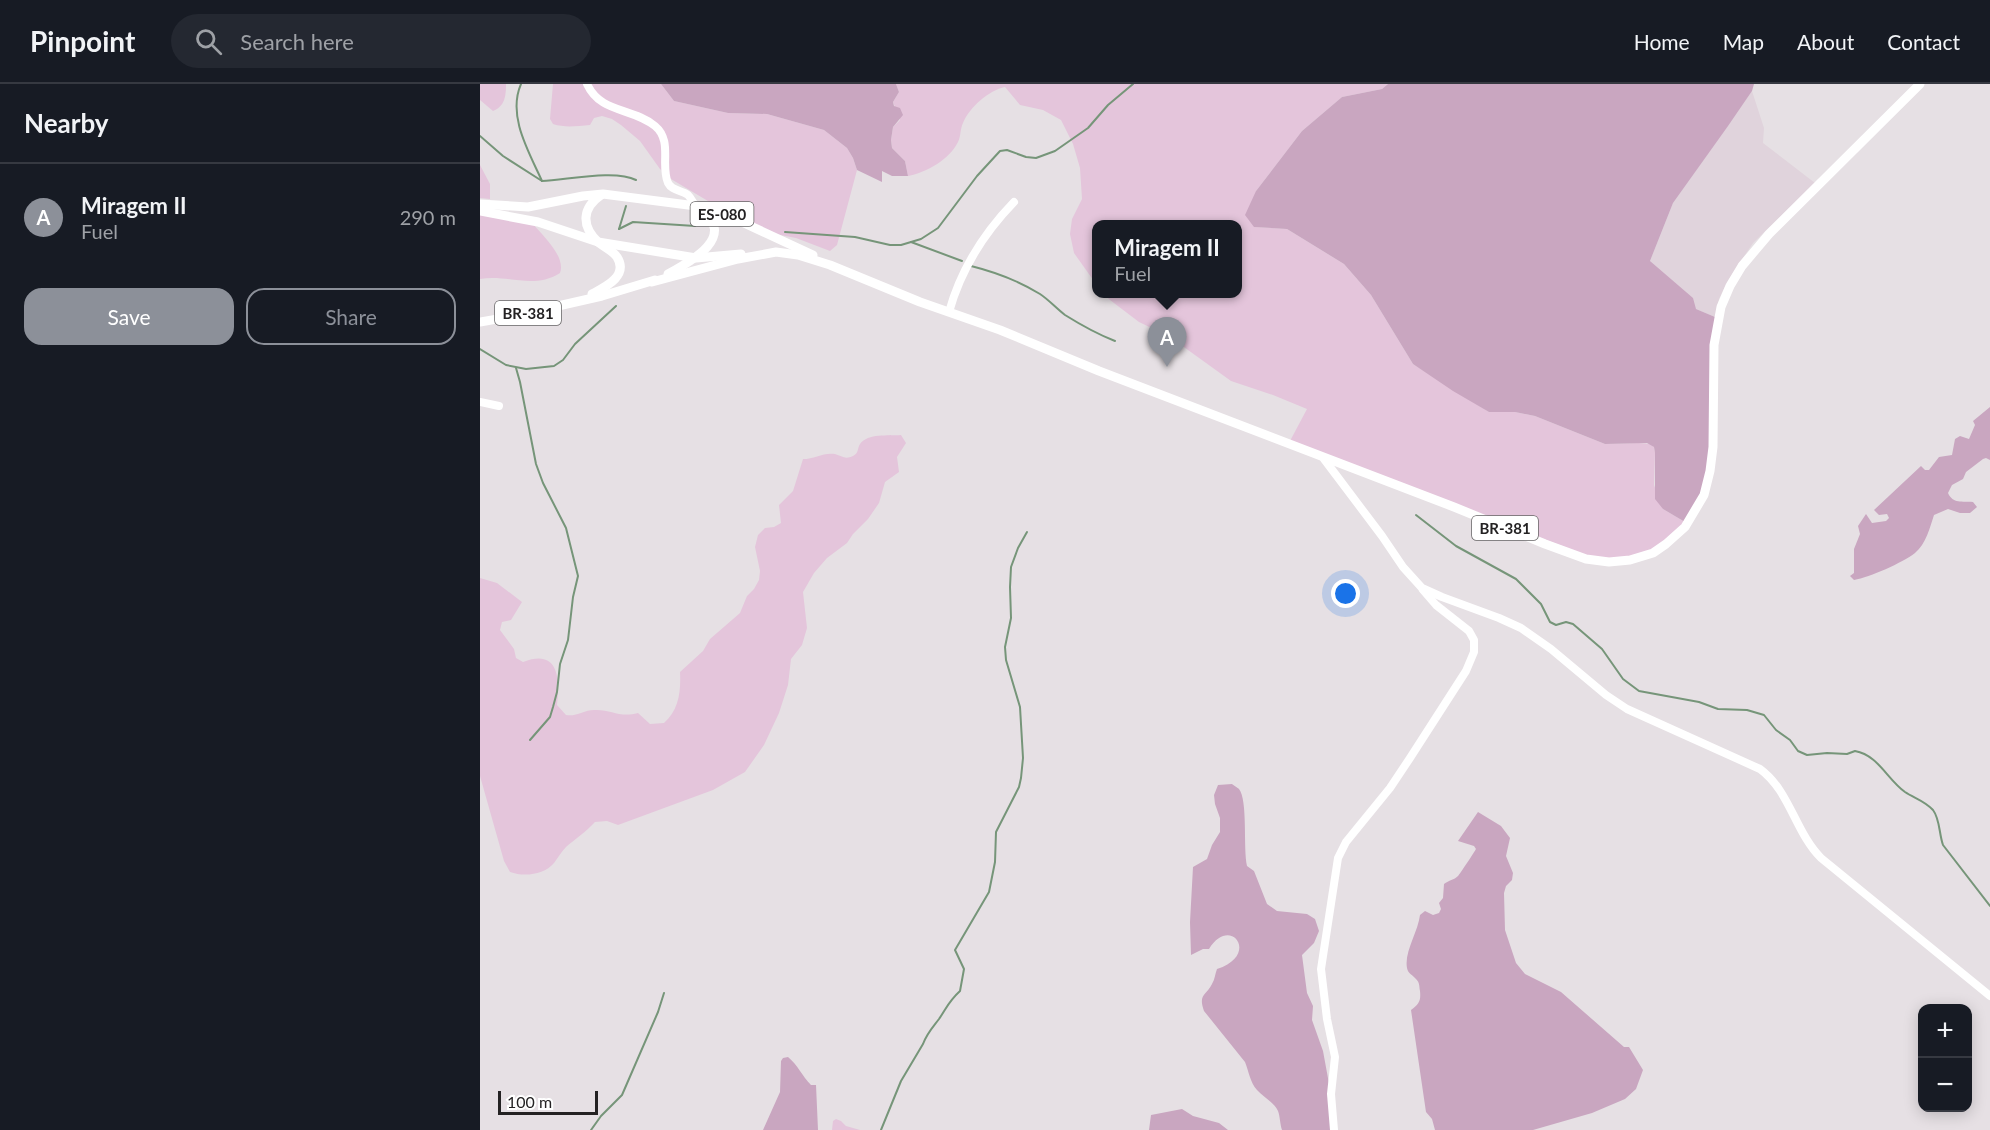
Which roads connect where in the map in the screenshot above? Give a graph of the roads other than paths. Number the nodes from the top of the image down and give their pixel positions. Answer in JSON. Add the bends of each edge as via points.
{"nodes":[{"id":1,"x":587,"y":84,"type":"edge"},
{"id":2,"x":1920,"y":84,"type":"edge"},
{"id":3,"x":603,"y":194,"type":"junction"},
{"id":4,"x":1014,"y":202,"type":"dead end"},
{"id":5,"x":480,"y":204,"type":"edge"},
{"id":6,"x":696,"y":206,"type":"junction"},
{"id":7,"x":480,"y":211,"type":"edge"},
{"id":8,"x":598,"y":242,"type":"junction"},
{"id":9,"x":776,"y":252,"type":"junction"},
{"id":10,"x":696,"y":258,"type":"junction"},
{"id":11,"x":830,"y":265,"type":"junction"},
{"id":12,"x":652,"y":282,"type":"junction"},
{"id":13,"x":576,"y":301,"type":"junction"},
{"id":14,"x":949,"y":312,"type":"junction"},
{"id":15,"x":480,"y":322,"type":"edge"},
{"id":16,"x":480,"y":402,"type":"edge"},
{"id":17,"x":499,"y":406,"type":"dead end"},
{"id":18,"x":1324,"y":459,"type":"junction"},
{"id":19,"x":1422,"y":588,"type":"junction"},
{"id":20,"x":1990,"y":996,"type":"edge"},
{"id":21,"x":1334,"y":1130,"type":"edge"}],
"edges":[{"from":1,"to":6,"type":"street","via":[[603,104],[638,115],[657,128],[666,146],[668,183]]},
{"from":2,"to":18,"type":"main road","number":"BR-381","via":[[1769,234],[1730,286],[1721,307],[1714,345],[1713,447],[1704,495],[1684,527],[1653,553],[1609,562],[1587,559]]},
{"from":3,"to":5,"type":"main road","number":"ES-080","via":[[528,207]]},
{"from":3,"to":6,"type":"main road","number":"ES-080"},
{"from":3,"to":8,"type":"main road","number":"BR-381","via":[[588,207],[586,216],[586,225]]},
{"from":4,"to":14,"type":"street","via":[[993,223],[970,257]]},
{"from":6,"to":10,"type":"main road","via":[[710,216],[714,232],[705,251]]},
{"from":6,"to":11,"type":"main road","number":"ES-080","via":[[731,217]]},
{"from":7,"to":8,"type":"main road","via":[[538,222]]},
{"from":8,"to":10,"type":"main road"},
{"from":8,"to":13,"type":"main road","number":"BR-381","via":[[617,257],[619,274],[614,282]]},
{"from":9,"to":10,"type":"main road"},
{"from":9,"to":11,"type":"main road","number":"BR-381"},
{"from":9,"to":12,"type":"main road"},
{"from":10,"to":12,"type":"main road","number":"BR-381"},
{"from":11,"to":14,"type":"main road","number":"BR-381"},
{"from":12,"to":13,"type":"main road","number":"BR-381"},
{"from":13,"to":15,"type":"main road","number":"BR-381"},
{"from":14,"to":18,"type":"main road","number":"BR-381"},
{"from":16,"to":17,"type":"street"},
{"from":18,"to":19,"type":"street"},
{"from":19,"to":20,"type":"street","via":[[1521,628],[1627,709],[1760,769],[1775,783],[1821,858]]},
{"from":19,"to":21,"type":"street","via":[[1436,605],[1469,631],[1474,652],[1410,759],[1338,858],[1321,969],[1335,1057],[1331,1094]]}]}
